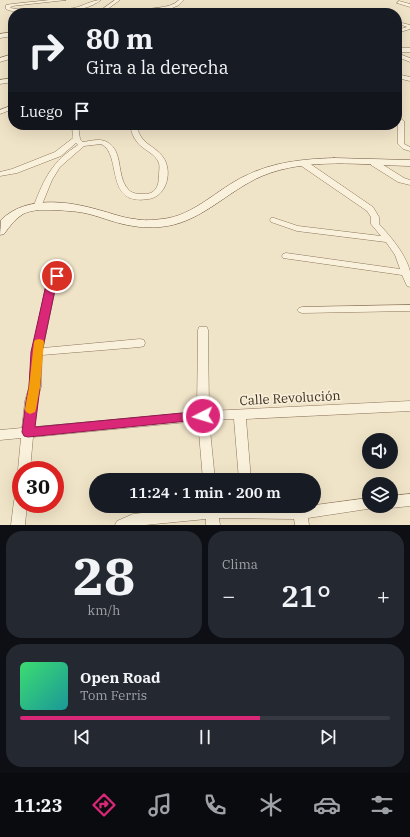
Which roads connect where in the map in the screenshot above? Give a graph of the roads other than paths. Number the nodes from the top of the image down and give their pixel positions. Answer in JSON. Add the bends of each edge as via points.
{"nodes":[{"id":1,"x":64,"y":0,"type":"edge"},
{"id":2,"x":99,"y":0,"type":"edge"},
{"id":3,"x":118,"y":0,"type":"edge"},
{"id":4,"x":182,"y":0,"type":"edge"},
{"id":5,"x":399,"y":2,"type":"dead end"},
{"id":6,"x":410,"y":6,"type":"edge"},
{"id":7,"x":8,"y":8,"type":"edge"},
{"id":8,"x":80,"y":8,"type":"edge"},
{"id":9,"x":106,"y":8,"type":"edge"},
{"id":10,"x":164,"y":8,"type":"edge"},
{"id":11,"x":404,"y":24,"type":"dead end"},
{"id":12,"x":402,"y":30,"type":"edge"},
{"id":13,"x":76,"y":130,"type":"edge"},
{"id":14,"x":135,"y":130,"type":"edge"},
{"id":15,"x":401,"y":130,"type":"edge"},
{"id":16,"x":77,"y":139,"type":"junction"},
{"id":17,"x":82,"y":146,"type":"junction"},
{"id":18,"x":410,"y":149,"type":"edge"},
{"id":19,"x":303,"y":163,"type":"junction"},
{"id":20,"x":374,"y":163,"type":"junction"},
{"id":21,"x":410,"y":163,"type":"edge"},
{"id":22,"x":0,"y":174,"type":"edge"},
{"id":23,"x":410,"y":183,"type":"edge"},
{"id":24,"x":38,"y":205,"type":"junction"},
{"id":25,"x":274,"y":220,"type":"dead end"},
{"id":26,"x":0,"y":230,"type":"edge"},
{"id":27,"x":389,"y":240,"type":"junction"},
{"id":28,"x":286,"y":256,"type":"dead end"},
{"id":29,"x":405,"y":273,"type":"junction"},
{"id":30,"x":57,"y":276,"type":"dead end"},
{"id":31,"x":410,"y":284,"type":"edge"},
{"id":32,"x":410,"y":308,"type":"edge"},
{"id":33,"x":302,"y":310,"type":"dead end"},
{"id":34,"x":203,"y":330,"type":"dead end"},
{"id":35,"x":140,"y":343,"type":"dead end"},
{"id":36,"x":37,"y":352,"type":"junction"},
{"id":37,"x":410,"y":406,"type":"edge"},
{"id":38,"x":240,"y":415,"type":"junction"},
{"id":39,"x":203,"y":416,"type":"junction"},
{"id":40,"x":28,"y":432,"type":"junction"},
{"id":41,"x":0,"y":436,"type":"edge"},
{"id":42,"x":25,"y":461,"type":"edge"},
{"id":43,"x":208,"y":473,"type":"edge"},
{"id":44,"x":244,"y":473,"type":"edge"},
{"id":45,"x":410,"y":500,"type":"edge"},
{"id":46,"x":398,"y":501,"type":"edge"},
{"id":47,"x":362,"y":506,"type":"edge"},
{"id":48,"x":20,"y":513,"type":"edge"},
{"id":49,"x":269,"y":513,"type":"edge"},
{"id":50,"x":212,"y":514,"type":"edge"},
{"id":51,"x":301,"y":519,"type":"edge"},
{"id":52,"x":18,"y":525,"type":"edge"},
{"id":53,"x":122,"y":525,"type":"edge"}],
"edges":[{"from":1,"to":7,"type":"street","via":[[12,5]]},
{"from":2,"to":8,"type":"street"},
{"from":3,"to":9,"type":"street"},
{"from":4,"to":10,"type":"street","via":[[174,7]]},
{"from":5,"to":6,"type":"street"},
{"from":11,"to":12,"type":"street","via":[[409,28]]},
{"from":13,"to":16,"type":"street"},
{"from":14,"to":17,"type":"street","via":[[137,137],[155,151],[163,163],[163,185],[153,196],[130,195],[123,189],[113,155],[106,144],[101,142]]},
{"from":15,"to":18,"type":"street","via":[[401,144]]},
{"from":16,"to":17,"type":"street"},
{"from":16,"to":22,"type":"street","via":[[58,154]]},
{"from":17,"to":24,"type":"street","via":[[53,170]]},
{"from":19,"to":20,"type":"main road"},
{"from":19,"to":24,"type":"main road","via":[[259,173],[184,217],[163,223],[135,223],[80,208]]},
{"from":19,"to":27,"type":"street","via":[[370,209],[375,224]]},
{"from":20,"to":21,"type":"main road"},
{"from":20,"to":23,"type":"street"},
{"from":24,"to":26,"type":"main road","via":[[23,209],[11,217]]},
{"from":25,"to":27,"type":"street","via":[[297,228]]},
{"from":27,"to":29,"type":"street","via":[[399,255]]},
{"from":28,"to":29,"type":"street"},
{"from":29,"to":31,"type":"street"},
{"from":30,"to":36,"type":"street","via":[[51,285]]},
{"from":32,"to":33,"type":"street"},
{"from":34,"to":39,"type":"street"},
{"from":35,"to":36,"type":"street"},
{"from":36,"to":40,"type":"street"},
{"from":37,"to":38,"type":"street","name":"Calle Revolución"},
{"from":38,"to":39,"type":"street","name":"Calle Revolución"},
{"from":38,"to":44,"type":"street"},
{"from":39,"to":40,"type":"street","name":"Calle Revolución"},
{"from":39,"to":43,"type":"street"},
{"from":40,"to":41,"type":"street","name":"Calle Revolución"},
{"from":40,"to":42,"type":"street"},
{"from":45,"to":46,"type":"street"},
{"from":47,"to":51,"type":"street"},
{"from":48,"to":52,"type":"street"},
{"from":49,"to":51,"type":"street"},
{"from":50,"to":53,"type":"street","via":[[133,520]]}]}
